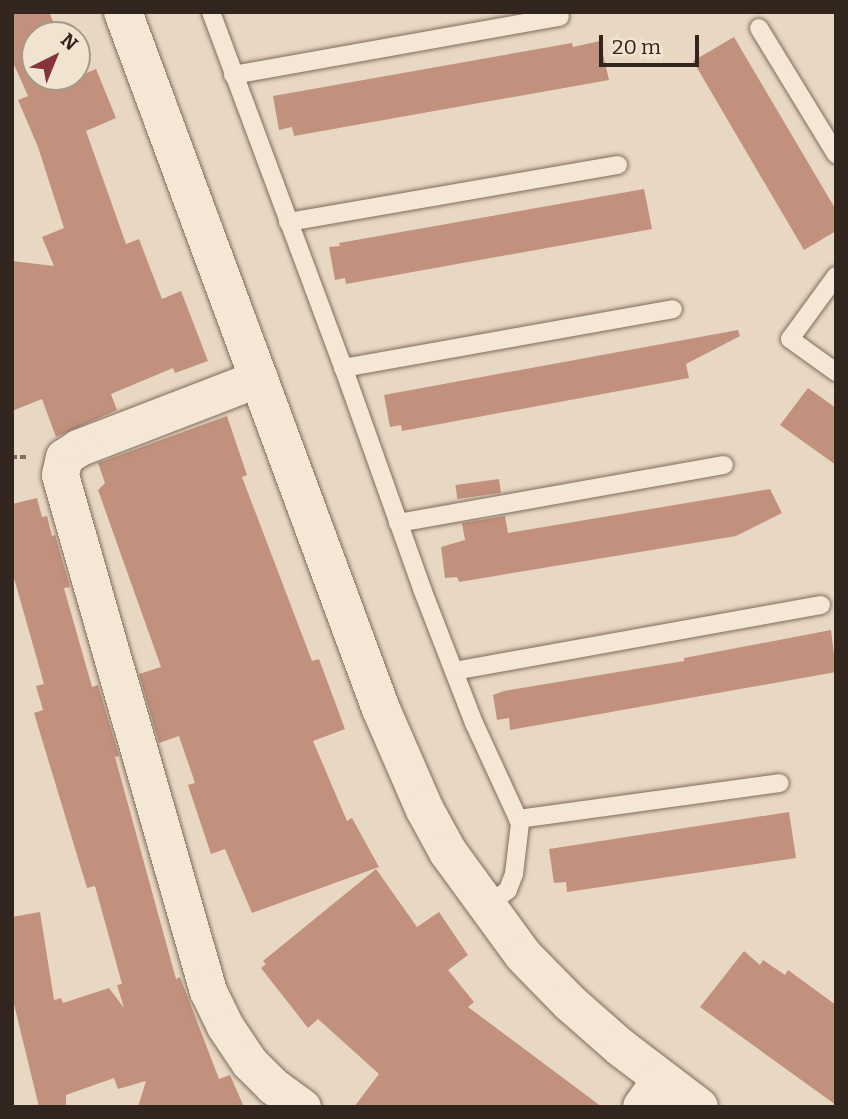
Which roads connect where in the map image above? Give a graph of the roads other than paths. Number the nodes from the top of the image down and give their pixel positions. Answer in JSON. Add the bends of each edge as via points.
{"nodes":[{"id":1,"x":122,"y":12,"type":"edge"},
{"id":2,"x":211,"y":12,"type":"edge"},
{"id":3,"x":560,"y":18,"type":"dead end"},
{"id":4,"x":759,"y":28,"type":"dead end"},
{"id":5,"x":233,"y":75,"type":"junction"},
{"id":6,"x":836,"y":155,"type":"edge"},
{"id":7,"x":618,"y":164,"type":"dead end"},
{"id":8,"x":288,"y":222,"type":"junction"},
{"id":9,"x":836,"y":276,"type":"edge"},
{"id":10,"x":673,"y":309,"type":"dead end"},
{"id":11,"x":344,"y":369,"type":"junction"},
{"id":12,"x":836,"y":372,"type":"edge"},
{"id":13,"x":259,"y":378,"type":"junction"},
{"id":14,"x":724,"y":465,"type":"dead end"},
{"id":15,"x":398,"y":523,"type":"junction"},
{"id":16,"x":821,"y":605,"type":"dead end"},
{"id":17,"x":454,"y":671,"type":"junction"},
{"id":18,"x":780,"y":783,"type":"dead end"},
{"id":19,"x":518,"y":819,"type":"junction"},
{"id":20,"x":487,"y":906,"type":"junction"},
{"id":21,"x":651,"y":1093,"type":"edge"},
{"id":22,"x":265,"y":1094,"type":"edge"},
{"id":23,"x":302,"y":1107,"type":"edge"},
{"id":24,"x":699,"y":1107,"type":"edge"}],
"edges":[{"from":1,"to":13,"type":"street"},
{"from":2,"to":5,"type":"lane"},
{"from":3,"to":5,"type":"lane"},
{"from":4,"to":6,"type":"lane"},
{"from":5,"to":8,"type":"lane"},
{"from":7,"to":8,"type":"lane"},
{"from":8,"to":11,"type":"lane"},
{"from":9,"to":12,"type":"lane","via":[[790,339]]},
{"from":10,"to":11,"type":"lane"},
{"from":11,"to":15,"type":"lane"},
{"from":13,"to":20,"type":"street","via":[[404,765],[448,852]]},
{"from":13,"to":22,"type":"street","via":[[78,448],[64,457],[60,475],[196,957],[225,1026]]},
{"from":14,"to":15,"type":"lane"},
{"from":15,"to":17,"type":"lane"},
{"from":16,"to":17,"type":"lane"},
{"from":17,"to":19,"type":"lane"},
{"from":18,"to":19,"type":"lane"},
{"from":19,"to":20,"type":"lane","via":[[514,874],[508,890]]},
{"from":20,"to":21,"type":"street","via":[[523,955]]},
{"from":21,"to":24,"type":"street"},
{"from":22,"to":23,"type":"street"}]}
